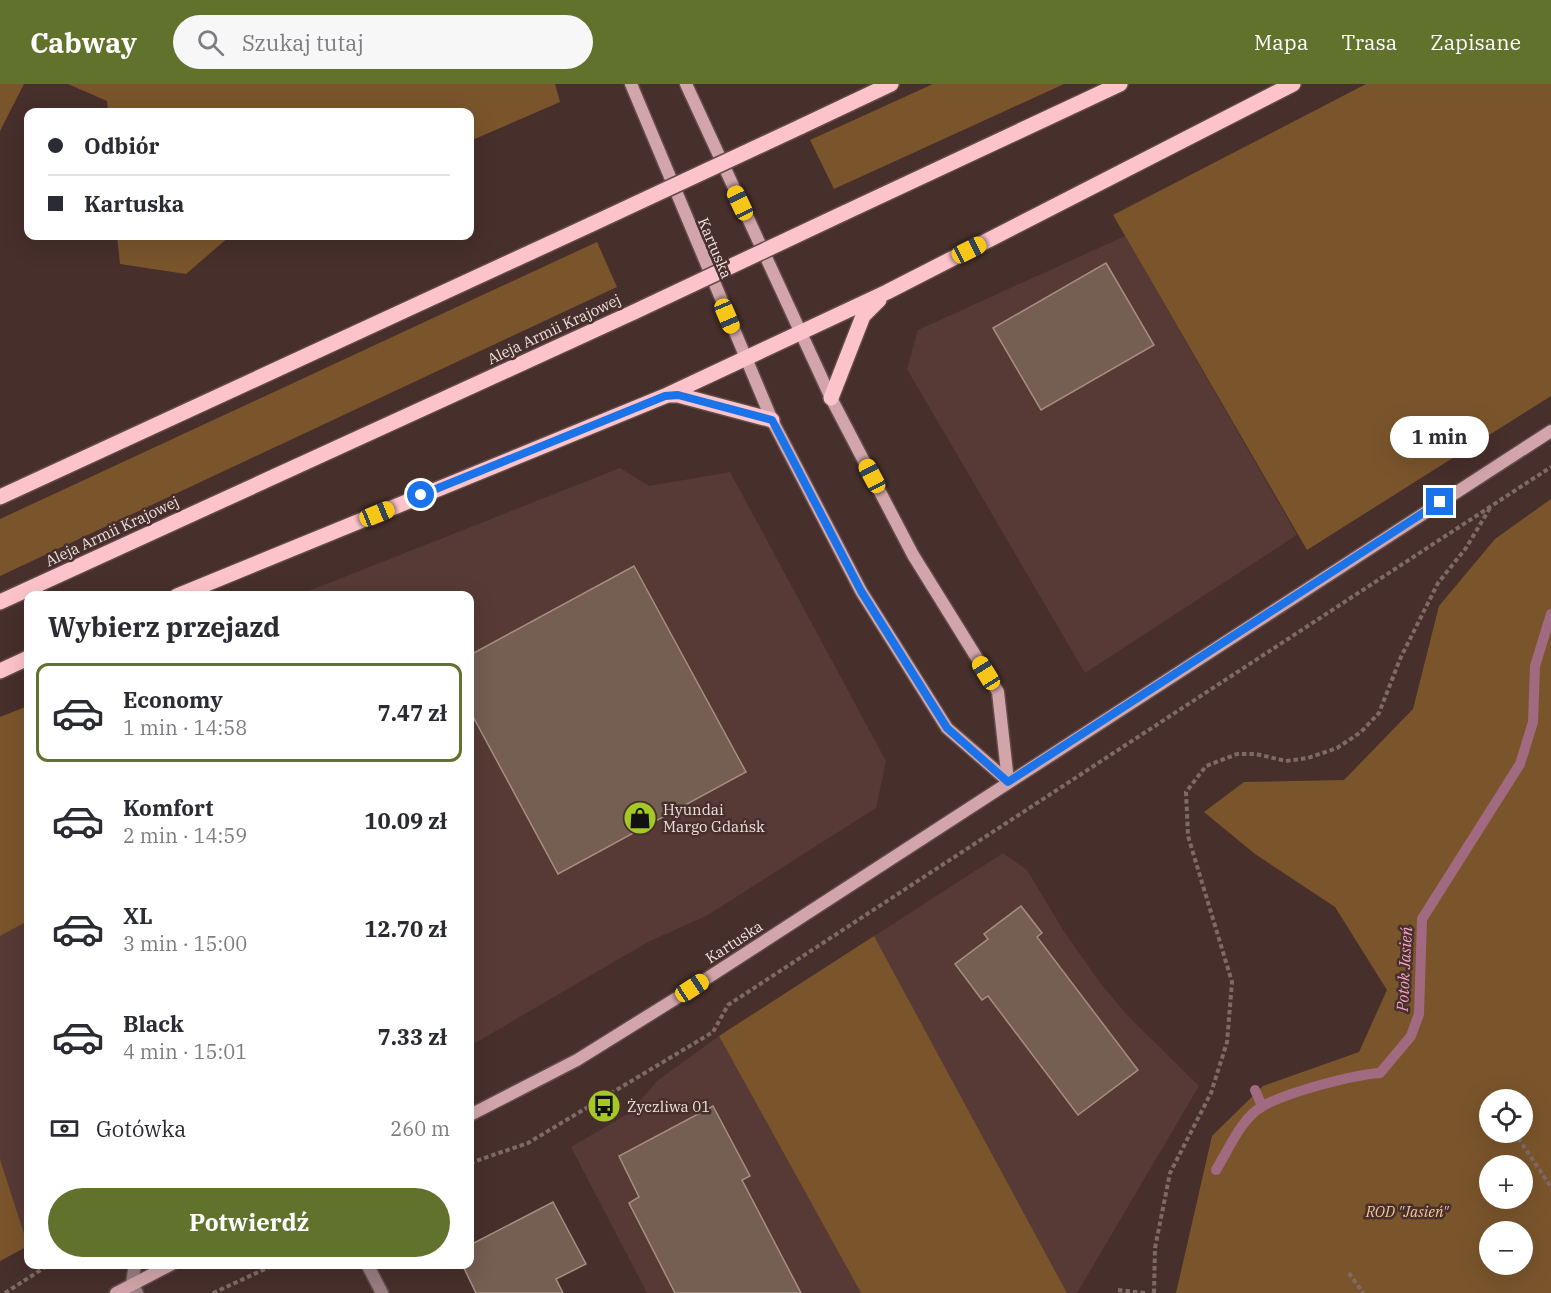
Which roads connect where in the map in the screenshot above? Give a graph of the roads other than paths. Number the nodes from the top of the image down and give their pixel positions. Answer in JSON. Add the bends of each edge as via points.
{"nodes":[{"id":1,"x":631,"y":84,"type":"edge"},
{"id":2,"x":686,"y":84,"type":"edge"},
{"id":3,"x":891,"y":84,"type":"edge"},
{"id":4,"x":1120,"y":84,"type":"edge"},
{"id":5,"x":1293,"y":84,"type":"edge"},
{"id":6,"x":888,"y":292,"type":"junction"},
{"id":7,"x":801,"y":333,"type":"junction"},
{"id":8,"x":745,"y":358,"type":"junction"},
{"id":9,"x":665,"y":396,"type":"junction"},
{"id":10,"x":831,"y":398,"type":"junction"},
{"id":11,"x":772,"y":420,"type":"junction"},
{"id":12,"x":1551,"y":431,"type":"edge"},
{"id":13,"x":0,"y":497,"type":"edge"},
{"id":14,"x":24,"y":591,"type":"edge"},
{"id":15,"x":24,"y":591,"type":"edge"},
{"id":16,"x":189,"y":591,"type":"edge"},
{"id":17,"x":0,"y":602,"type":"edge"},
{"id":18,"x":24,"y":660,"type":"edge"},
{"id":19,"x":0,"y":671,"type":"edge"},
{"id":20,"x":1008,"y":782,"type":"junction"},
{"id":21,"x":474,"y":1113,"type":"edge"},
{"id":22,"x":135,"y":1269,"type":"edge"},
{"id":23,"x":164,"y":1269,"type":"edge"},
{"id":24,"x":370,"y":1269,"type":"edge"},
{"id":25,"x":134,"y":1289,"type":"edge"},
{"id":26,"x":116,"y":1293,"type":"edge"},
{"id":27,"x":382,"y":1293,"type":"edge"}],
"edges":[{"from":1,"to":8,"type":"street","name":"Kartuska"},
{"from":2,"to":7,"type":"street"},
{"from":3,"to":13,"type":"main road","bridge":true},
{"from":4,"to":14,"type":"main road","name":"Aleja Armii Krajowej","bridge":true},
{"from":5,"to":6,"type":"main road"},
{"from":6,"to":7,"type":"main road"},
{"from":6,"to":10,"type":"main road","via":[[863,316]]},
{"from":7,"to":8,"type":"main road"},
{"from":7,"to":10,"type":"street"},
{"from":8,"to":9,"type":"main road"},
{"from":8,"to":11,"type":"street","name":"Kartuska"},
{"from":9,"to":11,"type":"main road","via":[[678,395]]},
{"from":9,"to":16,"type":"main road"},
{"from":10,"to":20,"type":"street","via":[[913,555],[998,692]]},
{"from":11,"to":20,"type":"street","name":"Kartuska","via":[[861,591],[947,728]]},
{"from":12,"to":20,"type":"street","name":"Kartuska"},
{"from":15,"to":17,"type":"main road","name":"Aleja Armii Krajowej","bridge":true},
{"from":18,"to":19,"type":"main road"},
{"from":20,"to":21,"type":"street","name":"Kartuska","via":[[577,1060]]},
{"from":22,"to":25,"type":"street"},
{"from":23,"to":25,"type":"street"},
{"from":24,"to":27,"type":"street"},
{"from":25,"to":26,"type":"street"}]}
